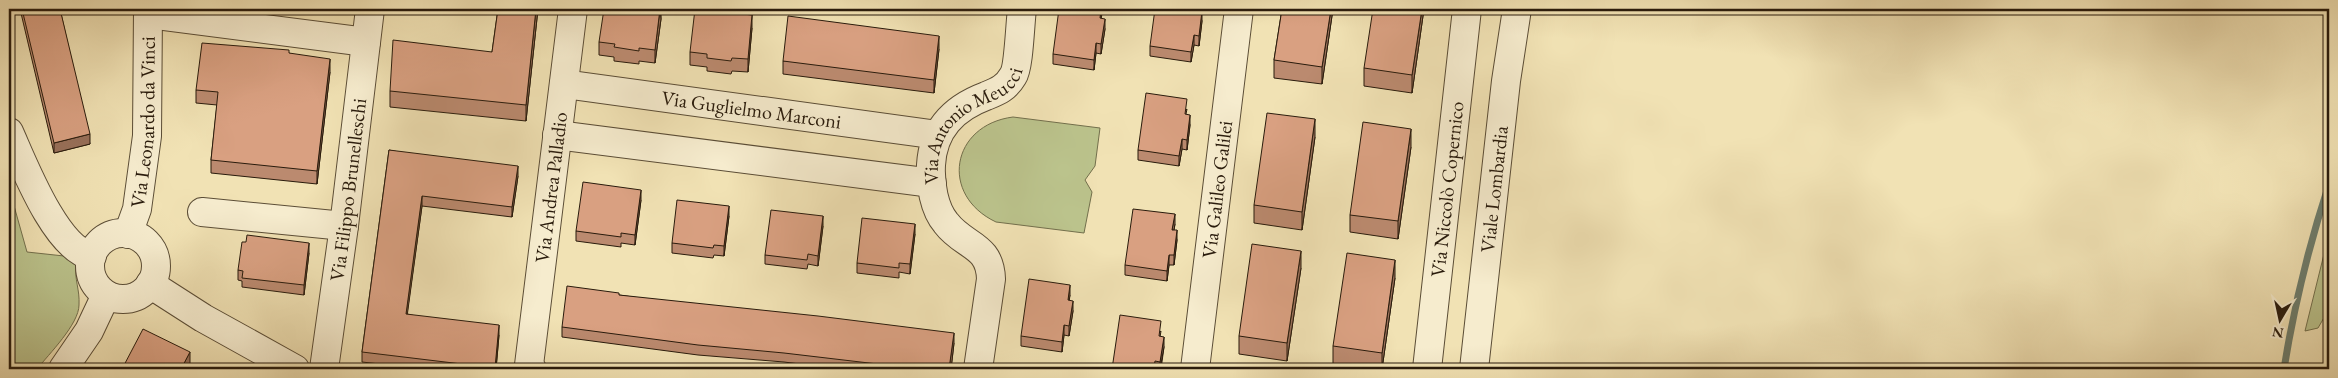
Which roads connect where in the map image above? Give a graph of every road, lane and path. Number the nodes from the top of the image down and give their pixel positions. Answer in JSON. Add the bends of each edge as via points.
{"nodes":[{"id":1,"x":370,"y":9,"type":"edge"},
{"id":2,"x":573,"y":9,"type":"edge"},
{"id":3,"x":1022,"y":9,"type":"edge"},
{"id":4,"x":1239,"y":9,"type":"edge"},
{"id":5,"x":1467,"y":9,"type":"edge"},
{"id":6,"x":1517,"y":9,"type":"edge"},
{"id":7,"x":148,"y":11,"type":"edge"},
{"id":8,"x":366,"y":42,"type":"junction"},
{"id":9,"x":564,"y":84,"type":"junction"},
{"id":10,"x":9,"y":132,"type":"edge"},
{"id":11,"x":558,"y":135,"type":"junction"},
{"id":12,"x":938,"y":135,"type":"junction"},
{"id":13,"x":932,"y":183,"type":"junction"},
{"id":14,"x":202,"y":212,"type":"dead end"},
{"id":15,"x":344,"y":226,"type":"junction"},
{"id":16,"x":128,"y":234,"type":"junction"},
{"id":17,"x":92,"y":256,"type":"junction"},
{"id":18,"x":150,"y":284,"type":"junction"},
{"id":19,"x":106,"y":295,"type":"junction"},
{"id":20,"x":530,"y":367,"type":"edge"},
{"id":21,"x":63,"y":369,"type":"edge"},
{"id":22,"x":295,"y":369,"type":"edge"},
{"id":23,"x":324,"y":369,"type":"edge"},
{"id":24,"x":978,"y":369,"type":"edge"},
{"id":25,"x":1195,"y":369,"type":"edge"},
{"id":26,"x":1427,"y":369,"type":"edge"},
{"id":27,"x":1474,"y":369,"type":"edge"}],
"edges":[{"from":1,"to":8,"type":"street","name":"Via Filippo Brunelleschi"},
{"from":2,"to":9,"type":"street","name":"Via Andrea Palladio"},
{"from":3,"to":12,"type":"street","name":"Via Antonio Meucci","via":[[1014,74],[999,92],[960,108]]},
{"from":4,"to":25,"type":"street","name":"Via Galileo Galilei"},
{"from":5,"to":26,"type":"street","name":"Via Niccolò Copernico"},
{"from":6,"to":27,"type":"street","name":"Viale Lombardia"},
{"from":7,"to":8,"type":"street"},
{"from":7,"to":16,"type":"street","name":"Via Leonardo da Vinci","via":[[147,136],[137,209]]},
{"from":8,"to":15,"type":"street","name":"Via Filippo Brunelleschi"},
{"from":9,"to":11,"type":"street","name":"Via Andrea Palladio"},
{"from":9,"to":12,"type":"street","name":"Via Guglielmo Marconi"},
{"from":10,"to":17,"type":"street","via":[[43,208],[74,248]]},
{"from":11,"to":13,"type":"street"},
{"from":11,"to":20,"type":"street","name":"Via Andrea Palladio"},
{"from":12,"to":13,"type":"street","name":"Via Antonio Meucci","via":[[931,164]]},
{"from":13,"to":24,"type":"street","name":"Via Antonio Meucci","via":[[937,208],[945,223],[986,256],[991,267]]},
{"from":14,"to":15,"type":"street"},
{"from":15,"to":23,"type":"street","name":"Via Filippo Brunelleschi"},
{"from":16,"to":17,"type":"street","name":"Via Leonardo da Vinci","via":[[103,240]]},
{"from":16,"to":18,"type":"street","name":"Via Leonardo da Vinci","via":[[141,239],[155,258]]},
{"from":17,"to":19,"type":"street","via":[[91,275],[96,286]]},
{"from":18,"to":19,"type":"street","via":[[132,298]]},
{"from":18,"to":22,"type":"street"},
{"from":19,"to":21,"type":"street","via":[[89,331]]}]}
